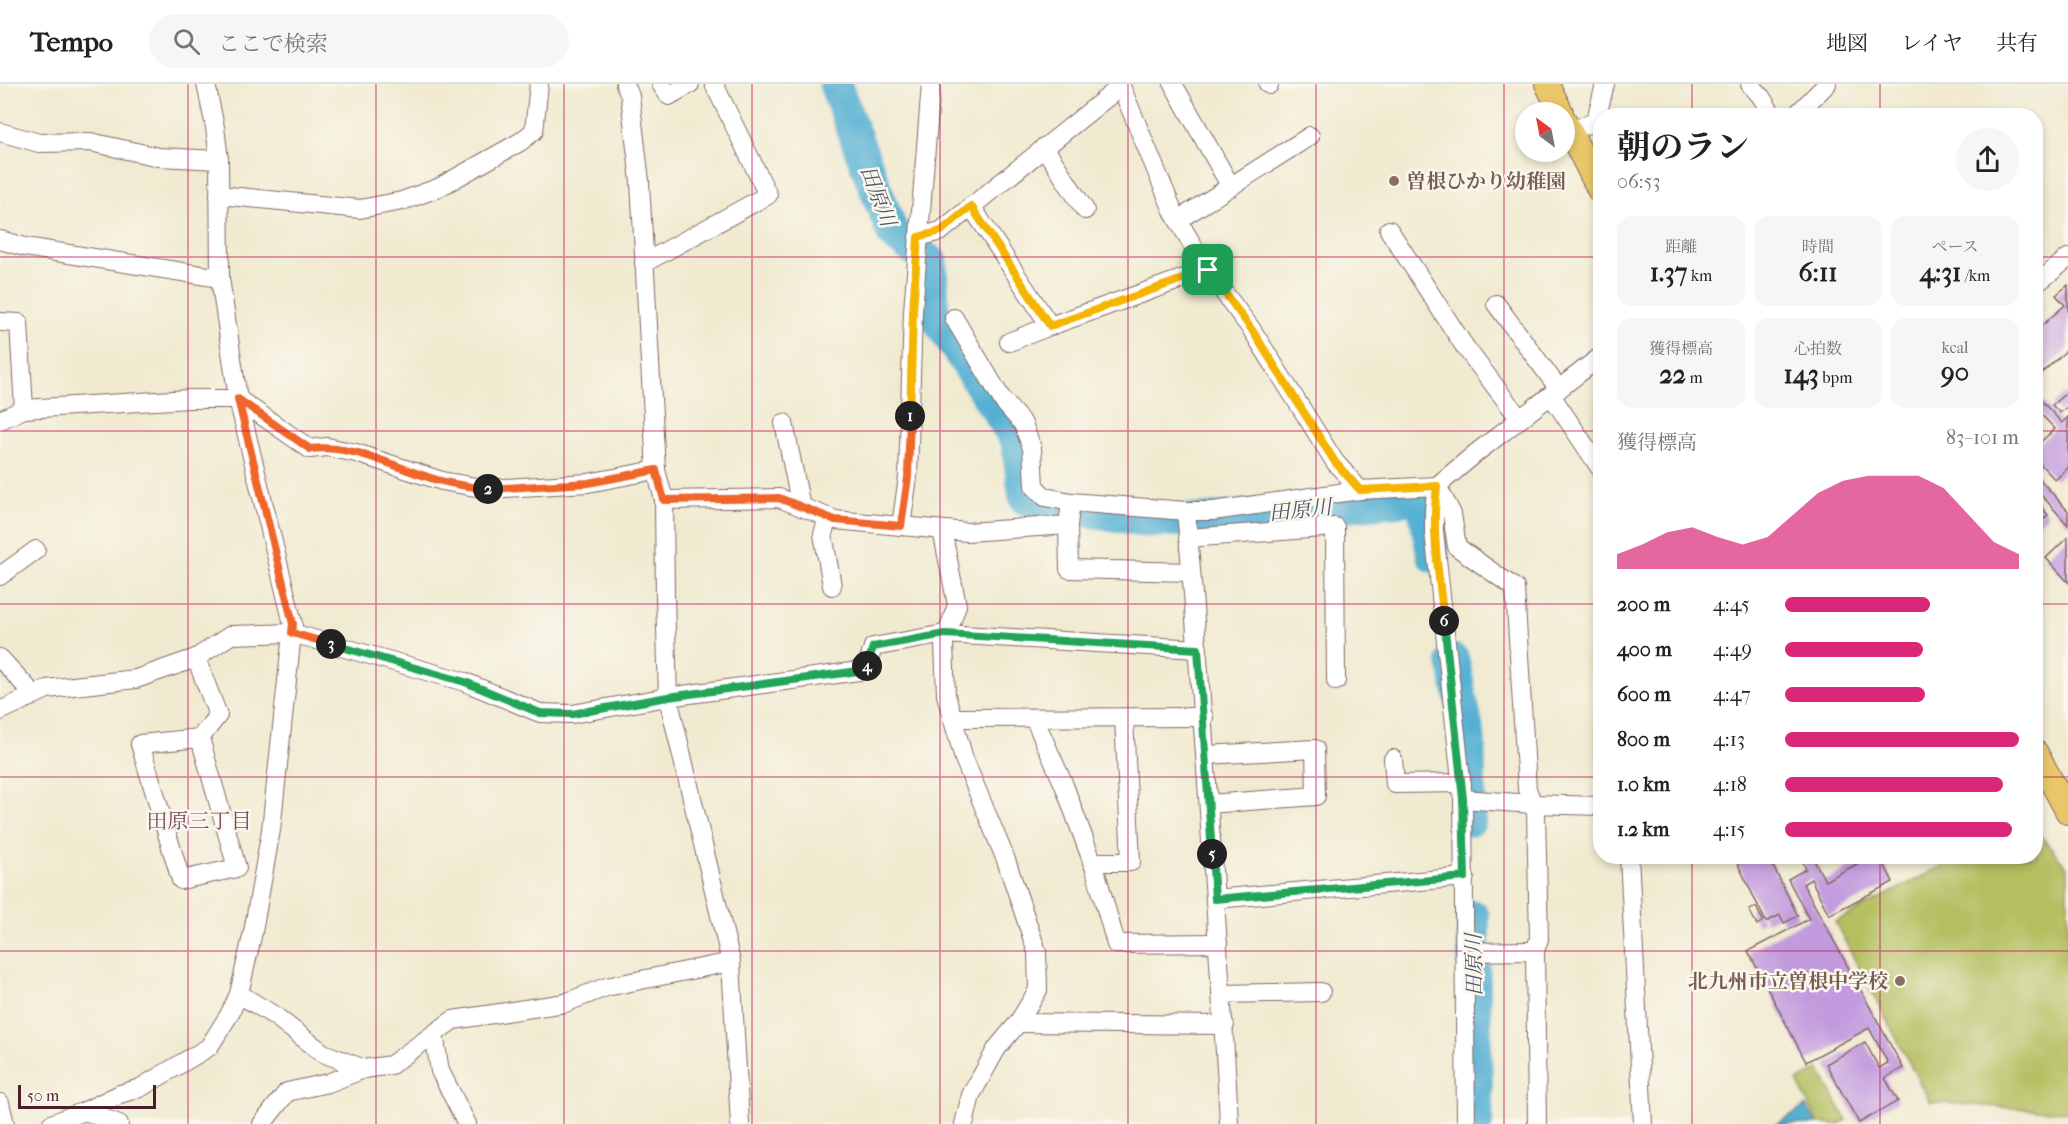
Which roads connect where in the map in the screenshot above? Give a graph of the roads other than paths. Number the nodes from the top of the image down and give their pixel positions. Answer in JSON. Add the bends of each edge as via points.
{"nodes":[{"id":1,"x":206,"y":84,"type":"edge"},
{"id":2,"x":538,"y":84,"type":"edge"},
{"id":3,"x":625,"y":84,"type":"edge"},
{"id":4,"x":661,"y":84,"type":"edge"},
{"id":5,"x":690,"y":84,"type":"edge"},
{"id":6,"x":714,"y":84,"type":"edge"},
{"id":7,"x":931,"y":84,"type":"edge"},
{"id":8,"x":1173,"y":84,"type":"edge"},
{"id":9,"x":1547,"y":84,"type":"edge"},
{"id":10,"x":1605,"y":84,"type":"edge"},
{"id":11,"x":1750,"y":84,"type":"edge"},
{"id":12,"x":1827,"y":84,"type":"edge"},
{"id":13,"x":1120,"y":86,"type":"edge"},
{"id":14,"x":1556,"y":102,"type":"edge"},
{"id":15,"x":1601,"y":108,"type":"edge"},
{"id":16,"x":1768,"y":108,"type":"edge"},
{"id":17,"x":1803,"y":108,"type":"edge"},
{"id":18,"x":1575,"y":121,"type":"edge"},
{"id":19,"x":1593,"y":122,"type":"edge"},
{"id":20,"x":0,"y":132,"type":"edge"},
{"id":21,"x":1310,"y":136,"type":"dead end"},
{"id":22,"x":1575,"y":141,"type":"edge"},
{"id":23,"x":1044,"y":147,"type":"junction"},
{"id":24,"x":219,"y":160,"type":"junction"},
{"id":25,"x":1593,"y":177,"type":"edge"},
{"id":26,"x":1231,"y":187,"type":"junction"},
{"id":27,"x":219,"y":195,"type":"junction"},
{"id":28,"x":971,"y":206,"type":"junction"},
{"id":29,"x":1086,"y":210,"type":"dead end"},
{"id":30,"x":1178,"y":220,"type":"junction"},
{"id":31,"x":1389,"y":230,"type":"dead end"},
{"id":32,"x":918,"y":237,"type":"junction"},
{"id":33,"x":0,"y":240,"type":"edge"},
{"id":34,"x":2068,"y":258,"type":"edge"},
{"id":35,"x":644,"y":263,"type":"junction"},
{"id":36,"x":1208,"y":270,"type":"junction"},
{"id":37,"x":220,"y":278,"type":"junction"},
{"id":38,"x":2043,"y":278,"type":"edge"},
{"id":39,"x":1496,"y":304,"type":"dead end"},
{"id":40,"x":954,"y":318,"type":"dead end"},
{"id":41,"x":0,"y":322,"type":"edge"},
{"id":42,"x":1050,"y":326,"type":"junction"},
{"id":43,"x":1009,"y":342,"type":"dead end"},
{"id":44,"x":1593,"y":362,"type":"edge"},
{"id":45,"x":1555,"y":392,"type":"junction"},
{"id":46,"x":238,"y":399,"type":"junction"},
{"id":47,"x":24,"y":409,"type":"junction"},
{"id":48,"x":1520,"y":419,"type":"junction"},
{"id":49,"x":0,"y":420,"type":"edge"},
{"id":50,"x":784,"y":423,"type":"dead end"},
{"id":51,"x":1593,"y":456,"type":"edge"},
{"id":52,"x":656,"y":470,"type":"junction"},
{"id":53,"x":1437,"y":486,"type":"junction"},
{"id":54,"x":1360,"y":490,"type":"junction"},
{"id":55,"x":1330,"y":495,"type":"junction"},
{"id":56,"x":664,"y":500,"type":"junction"},
{"id":57,"x":1071,"y":502,"type":"junction"},
{"id":58,"x":801,"y":507,"type":"junction"},
{"id":59,"x":1186,"y":511,"type":"junction"},
{"id":60,"x":828,"y":517,"type":"junction"},
{"id":61,"x":1068,"y":525,"type":"junction"},
{"id":62,"x":901,"y":526,"type":"junction"},
{"id":63,"x":1335,"y":527,"type":"junction"},
{"id":64,"x":942,"y":530,"type":"junction"},
{"id":65,"x":1188,"y":538,"type":"junction"},
{"id":66,"x":36,"y":550,"type":"dead end"},
{"id":67,"x":1191,"y":572,"type":"junction"},
{"id":68,"x":0,"y":576,"type":"edge"},
{"id":69,"x":831,"y":586,"type":"dead end"},
{"id":70,"x":292,"y":633,"type":"junction"},
{"id":71,"x":945,"y":634,"type":"junction"},
{"id":72,"x":1198,"y":649,"type":"junction"},
{"id":73,"x":0,"y":658,"type":"edge"},
{"id":74,"x":196,"y":658,"type":"junction"},
{"id":75,"x":1336,"y":681,"type":"dead end"},
{"id":76,"x":34,"y":695,"type":"junction"},
{"id":77,"x":668,"y":697,"type":"junction"},
{"id":78,"x":0,"y":711,"type":"edge"},
{"id":79,"x":1204,"y":717,"type":"junction"},
{"id":80,"x":952,"y":718,"type":"junction"},
{"id":81,"x":1034,"y":718,"type":"junction"},
{"id":82,"x":1124,"y":718,"type":"junction"},
{"id":83,"x":200,"y":738,"type":"junction"},
{"id":84,"x":1205,"y":755,"type":"junction"},
{"id":85,"x":1393,"y":759,"type":"dead end"},
{"id":86,"x":2043,"y":766,"type":"edge"},
{"id":87,"x":1462,"y":791,"type":"junction"},
{"id":88,"x":1209,"y":804,"type":"junction"},
{"id":89,"x":1532,"y":804,"type":"junction"},
{"id":90,"x":1593,"y":806,"type":"edge"},
{"id":91,"x":2068,"y":812,"type":"edge"},
{"id":92,"x":1092,"y":862,"type":"junction"},
{"id":93,"x":1629,"y":864,"type":"edge"},
{"id":94,"x":1465,"y":877,"type":"junction"},
{"id":95,"x":1215,"y":899,"type":"junction"},
{"id":96,"x":1218,"y":943,"type":"junction"},
{"id":97,"x":1535,"y":951,"type":"junction"},
{"id":98,"x":1465,"y":952,"type":"junction"},
{"id":99,"x":731,"y":962,"type":"junction"},
{"id":100,"x":1321,"y":992,"type":"dead end"},
{"id":101,"x":239,"y":994,"type":"junction"},
{"id":102,"x":1222,"y":994,"type":"junction"},
{"id":103,"x":1018,"y":1023,"type":"junction"},
{"id":104,"x":1225,"y":1025,"type":"junction"},
{"id":105,"x":434,"y":1034,"type":"junction"},
{"id":106,"x":364,"y":1069,"type":"junction"},
{"id":107,"x":0,"y":1103,"type":"edge"},
{"id":108,"x":85,"y":1111,"type":"junction"},
{"id":109,"x":6,"y":1124,"type":"edge"},
{"id":110,"x":51,"y":1124,"type":"edge"},
{"id":111,"x":119,"y":1124,"type":"edge"},
{"id":112,"x":262,"y":1124,"type":"edge"},
{"id":113,"x":467,"y":1124,"type":"edge"},
{"id":114,"x":740,"y":1124,"type":"edge"},
{"id":115,"x":964,"y":1124,"type":"edge"},
{"id":116,"x":1229,"y":1124,"type":"edge"},
{"id":117,"x":1466,"y":1124,"type":"edge"},
{"id":118,"x":1537,"y":1124,"type":"edge"},
{"id":119,"x":1642,"y":1124,"type":"edge"}],
"edges":[{"from":1,"to":24,"type":"street"},
{"from":2,"to":27,"type":"street","via":[[534,131],[438,188],[402,201],[360,209]]},
{"from":3,"to":35,"type":"street","via":[[630,96],[640,182]]},
{"from":4,"to":5,"type":"street","via":[[669,96]]},
{"from":6,"to":35,"type":"street","via":[[768,195]]},
{"from":7,"to":32,"type":"street"},
{"from":8,"to":26,"type":"street"},
{"from":9,"to":14,"type":"main road"},
{"from":10,"to":15,"type":"street"},
{"from":11,"to":16,"type":"street"},
{"from":12,"to":17,"type":"street"},
{"from":13,"to":23,"type":"street"},
{"from":13,"to":30,"type":"street"},
{"from":18,"to":19,"type":"street"},
{"from":20,"to":24,"type":"street","via":[[39,143],[90,142],[159,157]]},
{"from":21,"to":26,"type":"street"},
{"from":22,"to":25,"type":"main road"},
{"from":23,"to":28,"type":"street"},
{"from":23,"to":29,"type":"street"},
{"from":24,"to":27,"type":"street"},
{"from":26,"to":30,"type":"street"},
{"from":27,"to":37,"type":"street"},
{"from":28,"to":32,"type":"street","via":[[941,231]]},
{"from":28,"to":42,"type":"street"},
{"from":30,"to":36,"type":"street"},
{"from":31,"to":48,"type":"street","via":[[1464,347]]},
{"from":32,"to":62,"type":"street","via":[[908,477]]},
{"from":33,"to":37,"type":"street"},
{"from":34,"to":38,"type":"street"},
{"from":35,"to":52,"type":"street"},
{"from":36,"to":42,"type":"street"},
{"from":36,"to":54,"type":"street","via":[[1252,330],[1335,462]]},
{"from":37,"to":46,"type":"street"},
{"from":39,"to":45,"type":"street"},
{"from":40,"to":57,"type":"street","via":[[1003,401],[1023,424],[1032,448],[1034,486],[1045,497]]},
{"from":41,"to":47,"type":"street","via":[[19,323]]},
{"from":42,"to":43,"type":"street"},
{"from":44,"to":45,"type":"street"},
{"from":45,"to":48,"type":"street"},
{"from":45,"to":51,"type":"street"},
{"from":46,"to":47,"type":"street"},
{"from":46,"to":52,"type":"street","via":[[310,449],[327,447],[356,453],[442,481],[487,489],[588,483]]},
{"from":46,"to":70,"type":"street"},
{"from":47,"to":49,"type":"street"},
{"from":48,"to":53,"type":"street"},
{"from":50,"to":58,"type":"street"},
{"from":52,"to":56,"type":"street"},
{"from":53,"to":54,"type":"street"},
{"from":53,"to":87,"type":"street","via":[[1434,531]]},
{"from":53,"to":89,"type":"street","via":[[1452,514],[1457,547],[1515,588],[1527,789]]},
{"from":54,"to":55,"type":"street"},
{"from":55,"to":59,"type":"street","via":[[1214,511]]},
{"from":55,"to":63,"type":"street"},
{"from":56,"to":58,"type":"street","via":[[779,498]]},
{"from":56,"to":77,"type":"street"},
{"from":57,"to":59,"type":"street"},
{"from":57,"to":61,"type":"street"},
{"from":58,"to":60,"type":"street"},
{"from":59,"to":65,"type":"street"},
{"from":60,"to":62,"type":"street"},
{"from":60,"to":69,"type":"street","via":[[823,534]]},
{"from":61,"to":64,"type":"street"},
{"from":61,"to":67,"type":"street","via":[[1069,569]]},
{"from":62,"to":64,"type":"street"},
{"from":63,"to":65,"type":"street"},
{"from":63,"to":75,"type":"street"},
{"from":64,"to":71,"type":"street","via":[[957,605]]},
{"from":65,"to":67,"type":"street"},
{"from":66,"to":68,"type":"street"},
{"from":67,"to":72,"type":"street"},
{"from":70,"to":74,"type":"street","via":[[231,635]]},
{"from":70,"to":77,"type":"street","via":[[465,682],[540,713],[572,714]]},
{"from":70,"to":101,"type":"street","via":[[271,830]]},
{"from":71,"to":72,"type":"street"},
{"from":71,"to":77,"type":"street","via":[[873,647],[866,670]]},
{"from":71,"to":80,"type":"street","via":[[946,695]]},
{"from":72,"to":79,"type":"street"},
{"from":73,"to":76,"type":"street"},
{"from":74,"to":76,"type":"street","via":[[136,679],[47,689]]},
{"from":74,"to":83,"type":"street","via":[[218,715]]},
{"from":76,"to":78,"type":"street"},
{"from":77,"to":99,"type":"street"},
{"from":79,"to":82,"type":"street"},
{"from":79,"to":84,"type":"street"},
{"from":80,"to":81,"type":"street"},
{"from":80,"to":103,"type":"street","via":[[1037,952],[1038,990]]},
{"from":81,"to":82,"type":"street"},
{"from":81,"to":92,"type":"street"},
{"from":82,"to":92,"type":"street","via":[[1131,862]]},
{"from":83,"to":83,"type":"street","via":[[237,868],[181,880],[140,744]]},
{"from":84,"to":88,"type":"street"},
{"from":84,"to":88,"type":"street","via":[[1315,749],[1316,796]]},
{"from":85,"to":87,"type":"street","via":[[1395,784]]},
{"from":86,"to":91,"type":"main road"},
{"from":87,"to":89,"type":"street"},
{"from":87,"to":94,"type":"street"},
{"from":88,"to":95,"type":"street"},
{"from":89,"to":90,"type":"street"},
{"from":89,"to":97,"type":"street","via":[[1536,813],[1539,939]]},
{"from":92,"to":96,"type":"street","via":[[1116,944]]},
{"from":93,"to":119,"type":"street"},
{"from":94,"to":95,"type":"street"},
{"from":94,"to":98,"type":"street"},
{"from":95,"to":96,"type":"street"},
{"from":96,"to":102,"type":"street"},
{"from":97,"to":98,"type":"street"},
{"from":97,"to":118,"type":"street"},
{"from":98,"to":117,"type":"street"},
{"from":99,"to":105,"type":"street","via":[[606,987],[565,1003],[453,1020]]},
{"from":99,"to":114,"type":"street"},
{"from":100,"to":102,"type":"street"},
{"from":101,"to":106,"type":"street","via":[[323,1053]]},
{"from":101,"to":108,"type":"street","via":[[208,1047],[140,1088]]},
{"from":102,"to":104,"type":"street"},
{"from":103,"to":104,"type":"street"},
{"from":103,"to":115,"type":"street","via":[[997,1048],[971,1095]]},
{"from":104,"to":116,"type":"street"},
{"from":105,"to":106,"type":"street","via":[[391,1065]]},
{"from":105,"to":113,"type":"street","via":[[440,1071]]},
{"from":106,"to":112,"type":"street","via":[[288,1092]]},
{"from":107,"to":109,"type":"street"},
{"from":108,"to":110,"type":"street"},
{"from":108,"to":111,"type":"street"}]}
